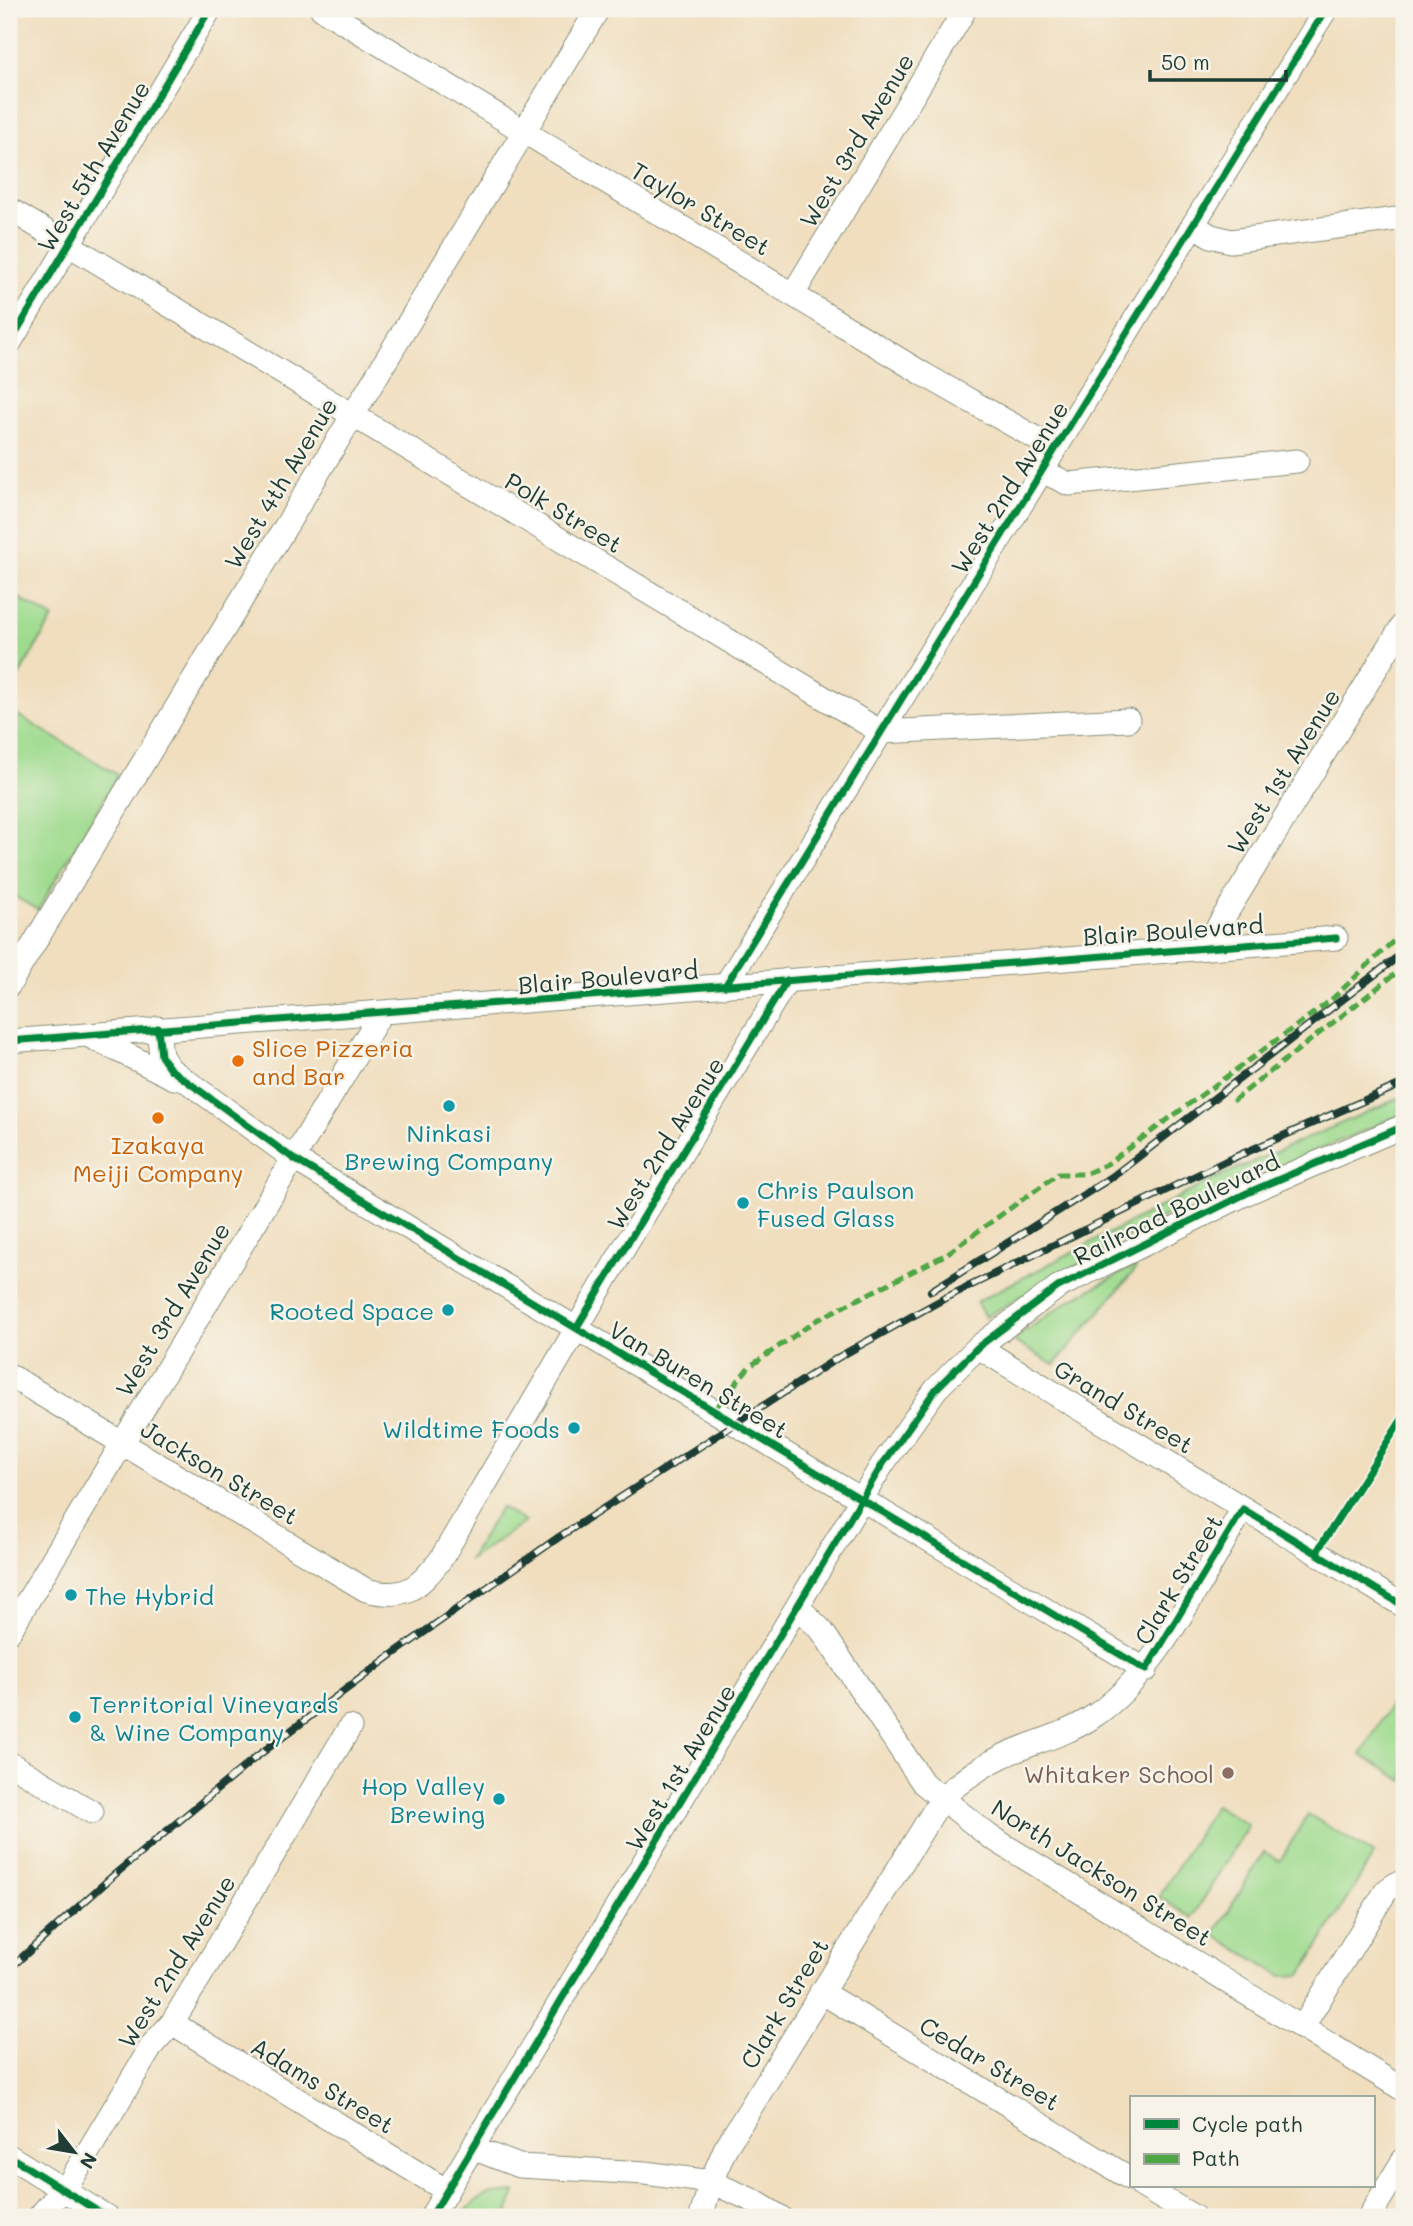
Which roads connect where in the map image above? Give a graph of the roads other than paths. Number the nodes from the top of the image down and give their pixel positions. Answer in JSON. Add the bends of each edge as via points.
{"nodes":[{"id":1,"x":210,"y":9,"type":"edge"},
{"id":2,"x":322,"y":9,"type":"edge"},
{"id":3,"x":598,"y":9,"type":"edge"},
{"id":4,"x":1326,"y":9,"type":"edge"},
{"id":5,"x":963,"y":13,"type":"dead end"},
{"id":6,"x":524,"y":132,"type":"junction"},
{"id":7,"x":9,"y":209,"type":"edge"},
{"id":8,"x":1404,"y":218,"type":"edge"},
{"id":9,"x":1193,"y":225,"type":"junction"},
{"id":10,"x":68,"y":245,"type":"junction"},
{"id":11,"x":793,"y":294,"type":"junction"},
{"id":12,"x":9,"y":344,"type":"edge"},
{"id":13,"x":352,"y":415,"type":"junction"},
{"id":14,"x":1055,"y":449,"type":"junction"},
{"id":15,"x":1297,"y":461,"type":"dead end"},
{"id":16,"x":1042,"y":471,"type":"junction"},
{"id":17,"x":1404,"y":623,"type":"edge"},
{"id":18,"x":1128,"y":720,"type":"dead end"},
{"id":19,"x":881,"y":732,"type":"junction"},
{"id":20,"x":1336,"y":938,"type":"dead end"},
{"id":21,"x":1206,"y":946,"type":"junction"},
{"id":22,"x":787,"y":980,"type":"junction"},
{"id":23,"x":9,"y":985,"type":"edge"},
{"id":24,"x":725,"y":986,"type":"junction"},
{"id":25,"x":381,"y":1013,"type":"junction"},
{"id":26,"x":158,"y":1028,"type":"junction"},
{"id":27,"x":84,"y":1034,"type":"junction"},
{"id":28,"x":9,"y":1041,"type":"edge"},
{"id":29,"x":180,"y":1080,"type":"junction"},
{"id":30,"x":1404,"y":1126,"type":"edge"},
{"id":31,"x":294,"y":1159,"type":"junction"},
{"id":32,"x":577,"y":1327,"type":"junction"},
{"id":33,"x":978,"y":1347,"type":"junction"},
{"id":34,"x":9,"y":1375,"type":"edge"},
{"id":35,"x":122,"y":1444,"type":"junction"},
{"id":36,"x":862,"y":1498,"type":"junction"},
{"id":37,"x":1242,"y":1509,"type":"junction"},
{"id":38,"x":408,"y":1591,"type":"joint"},
{"id":39,"x":1404,"y":1606,"type":"edge"},
{"id":40,"x":799,"y":1607,"type":"junction"},
{"id":41,"x":9,"y":1632,"type":"edge"},
{"id":42,"x":1146,"y":1670,"type":"junction"},
{"id":43,"x":350,"y":1727,"type":"dead end"},
{"id":44,"x":9,"y":1763,"type":"edge"},
{"id":45,"x":942,"y":1798,"type":"junction"},
{"id":46,"x":92,"y":1812,"type":"dead end"},
{"id":47,"x":1400,"y":1885,"type":"edge"},
{"id":48,"x":821,"y":1992,"type":"junction"},
{"id":49,"x":172,"y":2024,"type":"junction"},
{"id":50,"x":1302,"y":2028,"type":"junction"},
{"id":51,"x":1404,"y":2090,"type":"edge"},
{"id":52,"x":473,"y":2148,"type":"junction"},
{"id":53,"x":9,"y":2156,"type":"edge"},
{"id":54,"x":1404,"y":2159,"type":"edge"},
{"id":55,"x":1130,"y":2178,"type":"edge"},
{"id":56,"x":711,"y":2182,"type":"junction"},
{"id":57,"x":1145,"y":2188,"type":"edge"},
{"id":58,"x":61,"y":2189,"type":"junction"},
{"id":59,"x":447,"y":2191,"type":"junction"},
{"id":60,"x":39,"y":2217,"type":"edge"},
{"id":61,"x":107,"y":2217,"type":"edge"},
{"id":62,"x":431,"y":2217,"type":"edge"},
{"id":63,"x":701,"y":2217,"type":"edge"},
{"id":64,"x":780,"y":2217,"type":"edge"},
{"id":65,"x":1194,"y":2217,"type":"edge"},
{"id":66,"x":1369,"y":2217,"type":"edge"}],
"edges":[{"from":1,"to":10,"type":"street","name":"West 5th Avenue"},
{"from":2,"to":6,"type":"street","name":"Taylor Street"},
{"from":3,"to":6,"type":"street","name":"West 4th Avenue"},
{"from":4,"to":9,"type":"street","name":"West 2nd Avenue"},
{"from":5,"to":11,"type":"street","name":"West 3rd Avenue"},
{"from":6,"to":11,"type":"street","name":"Taylor Street"},
{"from":6,"to":13,"type":"street","name":"West 4th Avenue"},
{"from":7,"to":10,"type":"street","name":"Polk Street"},
{"from":8,"to":9,"type":"street","via":[[1231,240],[1211,236]]},
{"from":9,"to":14,"type":"street","name":"West 2nd Avenue"},
{"from":10,"to":12,"type":"street","name":"West 5th Avenue"},
{"from":10,"to":13,"type":"street","name":"Polk Street"},
{"from":11,"to":14,"type":"street","name":"Taylor Street"},
{"from":13,"to":19,"type":"street","name":"Polk Street"},
{"from":13,"to":23,"type":"street","name":"West 4th Avenue"},
{"from":14,"to":16,"type":"street","name":"West 2nd Avenue"},
{"from":15,"to":16,"type":"street","via":[[1069,484]]},
{"from":16,"to":19,"type":"street","name":"West 2nd Avenue"},
{"from":17,"to":21,"type":"street","name":"West 1st Avenue"},
{"from":18,"to":19,"type":"street"},
{"from":19,"to":24,"type":"street","name":"West 2nd Avenue"},
{"from":20,"to":21,"type":"street","name":"Blair Boulevard"},
{"from":21,"to":22,"type":"street","name":"Blair Boulevard"},
{"from":22,"to":24,"type":"street","name":"Blair Boulevard"},
{"from":22,"to":32,"type":"street","name":"West 2nd Avenue"},
{"from":24,"to":25,"type":"street","name":"Blair Boulevard"},
{"from":25,"to":26,"type":"street","name":"Blair Boulevard"},
{"from":25,"to":31,"type":"street","name":"West 3rd Avenue"},
{"from":26,"to":27,"type":"street","name":"Blair Boulevard"},
{"from":26,"to":29,"type":"street","name":"Van Buren Street","via":[[161,1056]]},
{"from":27,"to":28,"type":"street","name":"Blair Boulevard"},
{"from":27,"to":29,"type":"street"},
{"from":29,"to":31,"type":"street","name":"Van Buren Street"},
{"from":30,"to":33,"type":"street","name":"Railroad Boulevard","via":[[1247,1193],[1110,1259],[1058,1287]]},
{"from":31,"to":32,"type":"street","name":"Van Buren Street"},
{"from":31,"to":35,"type":"street","name":"West 3rd Avenue"},
{"from":32,"to":36,"type":"street","name":"Van Buren Street"},
{"from":32,"to":38,"type":"street","name":"West 2nd Avenue","via":[[441,1559]]},
{"from":33,"to":36,"type":"street","name":"West 1st Avenue","via":[[936,1389]]},
{"from":33,"to":37,"type":"street","name":"Grand Street"},
{"from":34,"to":35,"type":"street","name":"Jackson Street"},
{"from":35,"to":38,"type":"street","name":"Jackson Street","via":[[366,1590],[388,1596]]},
{"from":35,"to":41,"type":"street","name":"West 3rd Avenue"},
{"from":36,"to":40,"type":"street","name":"West 1st Avenue"},
{"from":36,"to":42,"type":"street","name":"Van Buren Street"},
{"from":37,"to":39,"type":"street","name":"Grand Street"},
{"from":37,"to":42,"type":"street","name":"Clark Street"},
{"from":40,"to":45,"type":"street","name":"North Jackson Street","via":[[822,1631],[923,1783]]},
{"from":40,"to":52,"type":"street","name":"West 1st Avenue"},
{"from":42,"to":45,"type":"street","name":"Clark Street","via":[[1120,1698],[1089,1720],[1003,1755],[964,1777]]},
{"from":43,"to":49,"type":"street","name":"West 2nd Avenue"},
{"from":44,"to":46,"type":"street"},
{"from":45,"to":48,"type":"street","name":"Clark Street"},
{"from":45,"to":50,"type":"street","name":"North Jackson Street","via":[[995,1840]]},
{"from":47,"to":50,"type":"street","via":[[1386,1891]]},
{"from":48,"to":55,"type":"street","name":"Cedar Street"},
{"from":48,"to":56,"type":"street","name":"Clark Street","via":[[725,2149]]},
{"from":49,"to":58,"type":"street","name":"West 2nd Avenue","via":[[153,2045],[79,2168]]},
{"from":49,"to":59,"type":"street","name":"Adams Street"},
{"from":50,"to":51,"type":"street","name":"North Jackson Street"},
{"from":52,"to":56,"type":"street","via":[[519,2166]]},
{"from":52,"to":59,"type":"street","name":"West 1st Avenue"},
{"from":53,"to":58,"type":"street"},
{"from":54,"to":66,"type":"street"},
{"from":56,"to":63,"type":"street","name":"Clark Street"},
{"from":56,"to":64,"type":"street"},
{"from":57,"to":65,"type":"street"},
{"from":58,"to":60,"type":"street","name":"West 2nd Avenue"},
{"from":58,"to":61,"type":"street"},
{"from":59,"to":62,"type":"street","name":"West 1st Avenue"}]}
